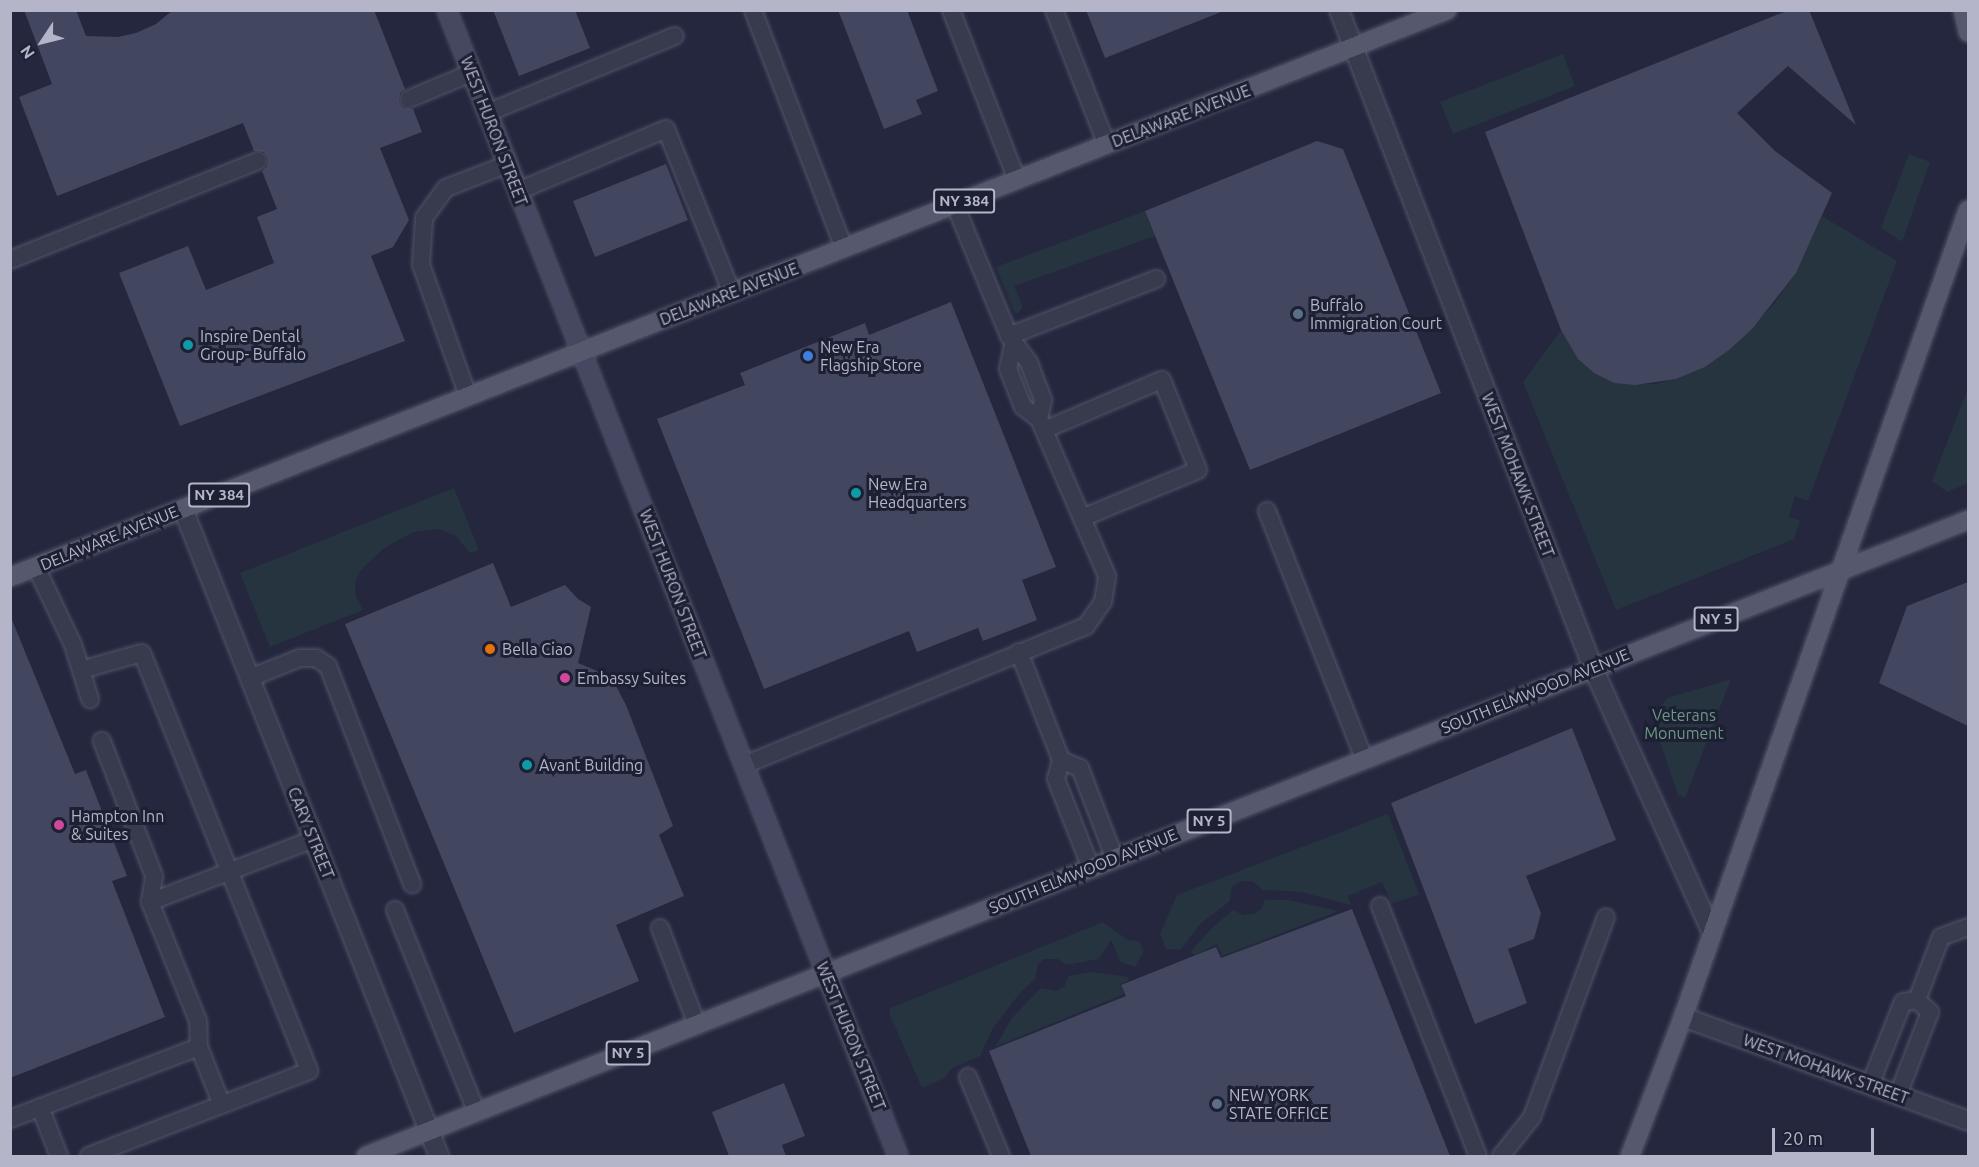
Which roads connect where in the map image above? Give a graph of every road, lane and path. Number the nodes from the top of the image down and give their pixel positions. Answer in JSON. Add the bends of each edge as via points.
{"nodes":[{"id":1,"x":447,"y":10,"type":"edge"},
{"id":2,"x":753,"y":10,"type":"edge"},
{"id":3,"x":951,"y":10,"type":"edge"},
{"id":4,"x":1054,"y":10,"type":"edge"},
{"id":5,"x":1339,"y":10,"type":"edge"},
{"id":6,"x":1447,"y":10,"type":"edge"},
{"id":7,"x":1963,"y":10,"type":"edge"},
{"id":8,"x":1968,"y":32,"type":"edge"},
{"id":9,"x":675,"y":36,"type":"dead end"},
{"id":10,"x":1354,"y":48,"type":"junction"},
{"id":11,"x":471,"y":72,"type":"junction"},
{"id":12,"x":409,"y":99,"type":"dead end"},
{"id":13,"x":487,"y":113,"type":"junction"},
{"id":14,"x":1107,"y":145,"type":"junction"},
{"id":15,"x":258,"y":161,"type":"dead end"},
{"id":16,"x":508,"y":164,"type":"junction"},
{"id":17,"x":1017,"y":180,"type":"junction"},
{"id":18,"x":518,"y":191,"type":"junction"},
{"id":19,"x":955,"y":205,"type":"junction"},
{"id":20,"x":1968,"y":210,"type":"edge"},
{"id":21,"x":844,"y":248,"type":"junction"},
{"id":22,"x":10,"y":260,"type":"edge"},
{"id":23,"x":1156,"y":279,"type":"dead end"},
{"id":24,"x":732,"y":293,"type":"junction"},
{"id":25,"x":1011,"y":341,"type":"junction"},
{"id":26,"x":581,"y":351,"type":"junction"},
{"id":27,"x":468,"y":396,"type":"junction"},
{"id":28,"x":1042,"y":424,"type":"junction"},
{"id":29,"x":183,"y":509,"type":"junction"},
{"id":30,"x":1267,"y":511,"type":"dead end"},
{"id":31,"x":1082,"y":518,"type":"junction"},
{"id":32,"x":1968,"y":520,"type":"edge"},
{"id":33,"x":36,"y":567,"type":"junction"},
{"id":34,"x":1840,"y":571,"type":"junction"},
{"id":35,"x":10,"y":577,"type":"edge"},
{"id":36,"x":1019,"y":652,"type":"junction"},
{"id":37,"x":1593,"y":668,"type":"junction"},
{"id":38,"x":81,"y":669,"type":"junction"},
{"id":39,"x":250,"y":678,"type":"junction"},
{"id":40,"x":90,"y":699,"type":"dead end"},
{"id":41,"x":102,"y":741,"type":"dead end"},
{"id":42,"x":1364,"y":759,"type":"junction"},
{"id":43,"x":1061,"y":760,"type":"junction"},
{"id":44,"x":744,"y":765,"type":"junction"},
{"id":45,"x":314,"y":839,"type":"junction"},
{"id":46,"x":1115,"y":859,"type":"junction"},
{"id":47,"x":1091,"y":868,"type":"junction"},
{"id":48,"x":231,"y":870,"type":"junction"},
{"id":49,"x":412,"y":884,"type":"dead end"},
{"id":50,"x":150,"y":902,"type":"junction"},
{"id":51,"x":1380,"y":906,"type":"dead end"},
{"id":52,"x":395,"y":910,"type":"dead end"},
{"id":53,"x":1606,"y":917,"type":"dead end"},
{"id":54,"x":1968,"y":927,"type":"edge"},
{"id":55,"x":660,"y":928,"type":"dead end"},
{"id":56,"x":1713,"y":933,"type":"junction"},
{"id":57,"x":826,"y":973,"type":"junction"},
{"id":58,"x":1917,"y":1000,"type":"junction"},
{"id":59,"x":1683,"y":1017,"type":"junction"},
{"id":60,"x":697,"y":1025,"type":"junction"},
{"id":61,"x":199,"y":1047,"type":"junction"},
{"id":62,"x":968,"y":1077,"type":"dead end"},
{"id":63,"x":1870,"y":1085,"type":"junction"},
{"id":64,"x":1898,"y":1095,"type":"junction"},
{"id":65,"x":222,"y":1105,"type":"junction"},
{"id":66,"x":40,"y":1107,"type":"junction"},
{"id":67,"x":477,"y":1113,"type":"junction"},
{"id":68,"x":10,"y":1119,"type":"edge"},
{"id":69,"x":1968,"y":1121,"type":"edge"},
{"id":70,"x":430,"y":1132,"type":"junction"},
{"id":71,"x":59,"y":1156,"type":"edge"},
{"id":72,"x":89,"y":1156,"type":"edge"},
{"id":73,"x":366,"y":1156,"type":"edge"},
{"id":74,"x":439,"y":1156,"type":"edge"},
{"id":75,"x":898,"y":1156,"type":"edge"},
{"id":76,"x":1000,"y":1156,"type":"edge"},
{"id":77,"x":1478,"y":1156,"type":"edge"},
{"id":78,"x":1501,"y":1156,"type":"edge"},
{"id":79,"x":1630,"y":1156,"type":"edge"}],
"edges":[{"from":1,"to":11,"type":"street","name":"WEST HURON STREET"},
{"from":2,"to":21,"type":"lane"},
{"from":3,"to":17,"type":"lane"},
{"from":4,"to":14,"type":"lane"},
{"from":5,"to":10,"type":"street","name":"WEST MOHAWK STREET"},
{"from":6,"to":10,"type":"main road","name":"DELAWARE AVENUE","number":"NY 384"},
{"from":7,"to":8,"type":"main road"},
{"from":9,"to":13,"type":"lane"},
{"from":10,"to":14,"type":"main road","name":"DELAWARE AVENUE","number":"NY 384"},
{"from":10,"to":37,"type":"street","name":"WEST MOHAWK STREET"},
{"from":11,"to":12,"type":"lane"},
{"from":11,"to":13,"type":"street","name":"WEST HURON STREET"},
{"from":13,"to":16,"type":"street","name":"WEST HURON STREET"},
{"from":14,"to":17,"type":"main road","name":"DELAWARE AVENUE","number":"NY 384"},
{"from":15,"to":22,"type":"lane"},
{"from":16,"to":18,"type":"street","name":"WEST HURON STREET"},
{"from":16,"to":27,"type":"lane","via":[[446,188],[424,218],[421,265]]},
{"from":17,"to":19,"type":"main road","name":"DELAWARE AVENUE","number":"NY 384"},
{"from":18,"to":24,"type":"lane","via":[[666,129]]},
{"from":18,"to":26,"type":"street","name":"WEST HURON STREET"},
{"from":19,"to":21,"type":"main road","name":"DELAWARE AVENUE","number":"NY 384"},
{"from":19,"to":25,"type":"lane"},
{"from":20,"to":34,"type":"main road"},
{"from":21,"to":24,"type":"main road","name":"DELAWARE AVENUE","number":"NY 384"},
{"from":23,"to":25,"type":"lane"},
{"from":24,"to":26,"type":"main road","name":"DELAWARE AVENUE","number":"NY 384"},
{"from":25,"to":28,"type":"lane","via":[[1008,369],[1023,407]]},
{"from":26,"to":27,"type":"main road","name":"DELAWARE AVENUE","number":"NY 384"},
{"from":26,"to":44,"type":"street","name":"WEST HURON STREET"},
{"from":27,"to":29,"type":"main road","name":"DELAWARE AVENUE","number":"NY 384"},
{"from":28,"to":31,"type":"lane"},
{"from":28,"to":31,"type":"lane","via":[[1162,380],[1198,470]]},
{"from":29,"to":33,"type":"main road","name":"DELAWARE AVENUE","number":"NY 384"},
{"from":29,"to":39,"type":"street","name":"CARY STREET"},
{"from":30,"to":42,"type":"lane"},
{"from":31,"to":36,"type":"lane","via":[[1107,576],[1103,602],[1086,626]]},
{"from":32,"to":34,"type":"main road","name":"SOUTH ELMWOOD AVENUE","number":"NY 5"},
{"from":33,"to":35,"type":"main road","name":"DELAWARE AVENUE","number":"NY 384"},
{"from":33,"to":38,"type":"lane","via":[[74,645]]},
{"from":34,"to":37,"type":"main road","name":"SOUTH ELMWOOD AVENUE","number":"NY 5"},
{"from":34,"to":56,"type":"main road"},
{"from":36,"to":43,"type":"lane"},
{"from":36,"to":44,"type":"lane"},
{"from":37,"to":42,"type":"main road","name":"SOUTH ELMWOOD AVENUE","number":"NY 5"},
{"from":37,"to":56,"type":"street","name":"WEST MOHAWK STREET"},
{"from":38,"to":40,"type":"lane"},
{"from":38,"to":48,"type":"lane","via":[[142,653]]},
{"from":39,"to":45,"type":"street","name":"CARY STREET"},
{"from":39,"to":49,"type":"lane","via":[[300,658],[316,658],[328,666]]},
{"from":41,"to":50,"type":"lane","via":[[154,876]]},
{"from":42,"to":46,"type":"main road","name":"SOUTH ELMWOOD AVENUE","number":"NY 5"},
{"from":43,"to":46,"type":"lane","via":[[1080,768]]},
{"from":43,"to":47,"type":"lane","via":[[1056,778]]},
{"from":44,"to":57,"type":"street","name":"WEST HURON STREET"},
{"from":45,"to":48,"type":"lane"},
{"from":45,"to":70,"type":"street","name":"CARY STREET"},
{"from":46,"to":47,"type":"main road","name":"SOUTH ELMWOOD AVENUE","number":"NY 5"},
{"from":47,"to":57,"type":"main road","name":"SOUTH ELMWOOD AVENUE","number":"NY 5"},
{"from":48,"to":50,"type":"lane"},
{"from":48,"to":65,"type":"lane","via":[[309,1071]]},
{"from":50,"to":61,"type":"lane","via":[[198,1021]]},
{"from":51,"to":77,"type":"lane"},
{"from":52,"to":67,"type":"lane"},
{"from":53,"to":78,"type":"lane","via":[[1532,1117]]},
{"from":54,"to":58,"type":"lane","via":[[1941,938]]},
{"from":55,"to":60,"type":"lane"},
{"from":56,"to":59,"type":"main road"},
{"from":57,"to":60,"type":"main road","name":"SOUTH ELMWOOD AVENUE","number":"NY 5"},
{"from":57,"to":75,"type":"street","name":"WEST HURON STREET"},
{"from":58,"to":63,"type":"lane","via":[[1903,1002]]},
{"from":58,"to":64,"type":"lane","via":[[1930,1012]]},
{"from":59,"to":63,"type":"street","name":"WEST MOHAWK STREET"},
{"from":59,"to":79,"type":"main road"},
{"from":60,"to":67,"type":"main road","name":"SOUTH ELMWOOD AVENUE","number":"NY 5"},
{"from":61,"to":65,"type":"lane"},
{"from":61,"to":66,"type":"lane"},
{"from":62,"to":76,"type":"lane"},
{"from":63,"to":64,"type":"street","name":"WEST MOHAWK STREET"},
{"from":64,"to":69,"type":"street","name":"WEST MOHAWK STREET"},
{"from":65,"to":72,"type":"lane"},
{"from":66,"to":68,"type":"lane"},
{"from":66,"to":71,"type":"lane"},
{"from":67,"to":70,"type":"main road","name":"SOUTH ELMWOOD AVENUE","number":"NY 5"},
{"from":70,"to":73,"type":"main road","name":"SOUTH ELMWOOD AVENUE","number":"NY 5"},
{"from":70,"to":74,"type":"street","name":"CARY STREET"}]}
